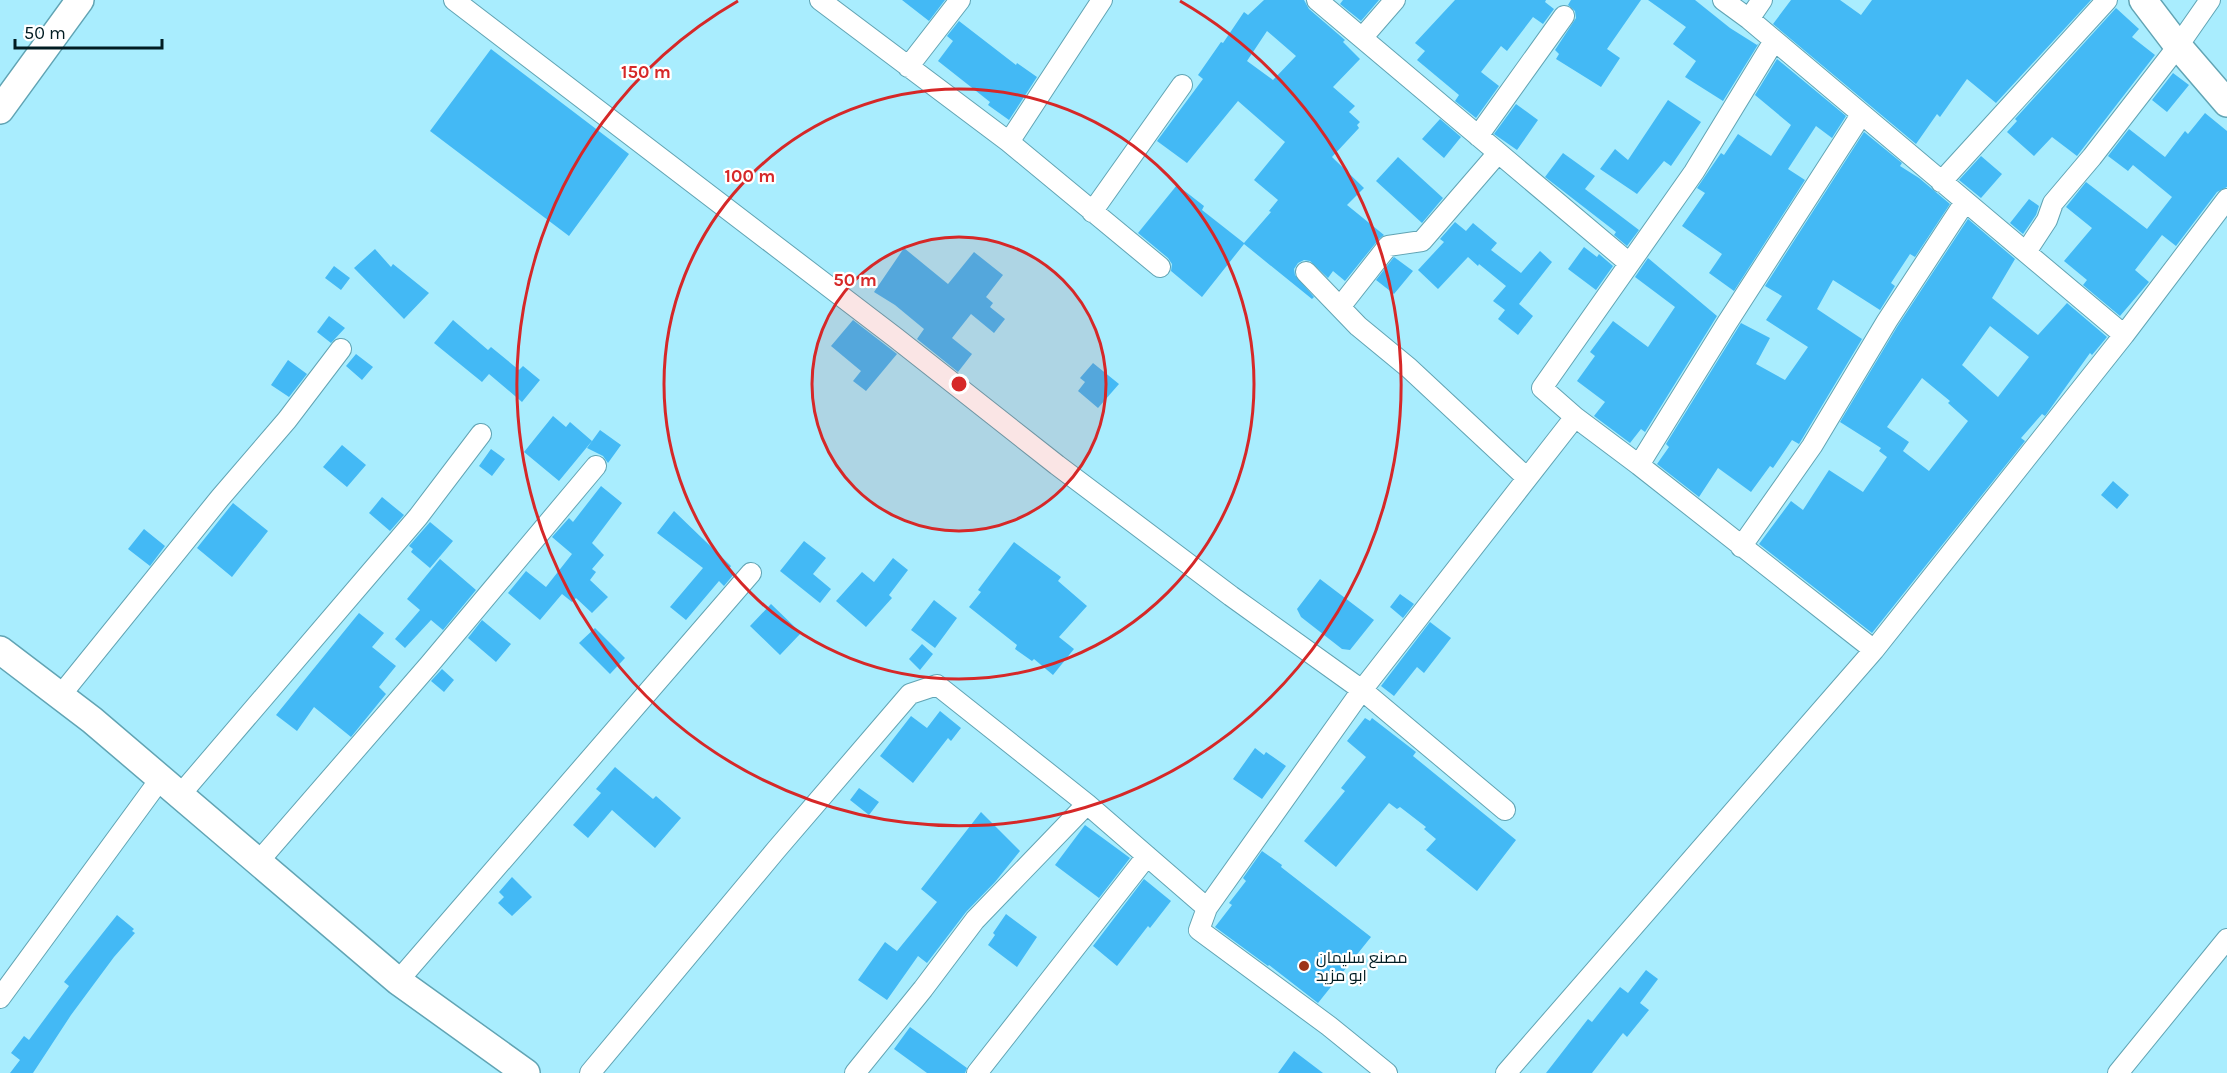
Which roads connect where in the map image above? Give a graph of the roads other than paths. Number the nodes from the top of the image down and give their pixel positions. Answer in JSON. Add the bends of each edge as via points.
{"nodes":[{"id":1,"x":80,"y":0,"type":"edge"},
{"id":2,"x":454,"y":0,"type":"edge"},
{"id":3,"x":820,"y":0,"type":"edge"},
{"id":4,"x":960,"y":0,"type":"edge"},
{"id":5,"x":1102,"y":0,"type":"edge"},
{"id":6,"x":1317,"y":0,"type":"edge"},
{"id":7,"x":1395,"y":0,"type":"edge"},
{"id":8,"x":1723,"y":0,"type":"edge"},
{"id":9,"x":1762,"y":0,"type":"edge"},
{"id":10,"x":2107,"y":0,"type":"edge"},
{"id":11,"x":2143,"y":0,"type":"edge"},
{"id":12,"x":2210,"y":0,"type":"edge"},
{"id":13,"x":1564,"y":16,"type":"dead end"},
{"id":14,"x":1749,"y":19,"type":"junction"},
{"id":15,"x":1362,"y":38,"type":"junction"},
{"id":16,"x":1774,"y":41,"type":"junction"},
{"id":17,"x":2178,"y":46,"type":"junction"},
{"id":18,"x":908,"y":67,"type":"junction"},
{"id":19,"x":1182,"y":85,"type":"dead end"},
{"id":20,"x":2227,"y":103,"type":"edge"},
{"id":21,"x":0,"y":110,"type":"edge"},
{"id":22,"x":1861,"y":115,"type":"junction"},
{"id":23,"x":1478,"y":136,"type":"junction"},
{"id":24,"x":1009,"y":142,"type":"junction"},
{"id":25,"x":1498,"y":153,"type":"junction"},
{"id":26,"x":1941,"y":182,"type":"junction"},
{"id":27,"x":2227,"y":199,"type":"edge"},
{"id":28,"x":1965,"y":202,"type":"junction"},
{"id":29,"x":1092,"y":212,"type":"junction"},
{"id":30,"x":2026,"y":252,"type":"junction"},
{"id":31,"x":1629,"y":263,"type":"junction"},
{"id":32,"x":1160,"y":267,"type":"dead end"},
{"id":33,"x":1306,"y":272,"type":"dead end"},
{"id":34,"x":1340,"y":307,"type":"junction"},
{"id":35,"x":2124,"y":335,"type":"junction"},
{"id":36,"x":341,"y":349,"type":"dead end"},
{"id":37,"x":1575,"y":417,"type":"junction"},
{"id":38,"x":481,"y":434,"type":"dead end"},
{"id":39,"x":1639,"y":465,"type":"junction"},
{"id":40,"x":596,"y":466,"type":"dead end"},
{"id":41,"x":1527,"y":478,"type":"junction"},
{"id":42,"x":1741,"y":547,"type":"junction"},
{"id":43,"x":751,"y":573,"type":"dead end"},
{"id":44,"x":0,"y":650,"type":"edge"},
{"id":45,"x":1874,"y":651,"type":"junction"},
{"id":46,"x":1362,"y":690,"type":"junction"},
{"id":47,"x":60,"y":696,"type":"junction"},
{"id":48,"x":171,"y":787,"type":"junction"},
{"id":49,"x":1087,"y":804,"type":"junction"},
{"id":50,"x":1505,"y":810,"type":"dead end"},
{"id":51,"x":1147,"y":856,"type":"junction"},
{"id":52,"x":259,"y":861,"type":"junction"},
{"id":53,"x":1207,"y":908,"type":"junction"},
{"id":54,"x":2227,"y":939,"type":"edge"},
{"id":55,"x":398,"y":981,"type":"junction"},
{"id":56,"x":0,"y":998,"type":"edge"},
{"id":57,"x":526,"y":1073,"type":"edge"},
{"id":58,"x":590,"y":1073,"type":"edge"},
{"id":59,"x":855,"y":1073,"type":"edge"},
{"id":60,"x":977,"y":1073,"type":"edge"},
{"id":61,"x":1387,"y":1073,"type":"edge"},
{"id":62,"x":1506,"y":1073,"type":"edge"},
{"id":63,"x":2118,"y":1073,"type":"edge"}],
"edges":[{"from":1,"to":21,"type":"street"},
{"from":2,"to":46,"type":"street","via":[[1057,465]]},
{"from":3,"to":18,"type":"street"},
{"from":4,"to":18,"type":"street"},
{"from":5,"to":24,"type":"street"},
{"from":6,"to":15,"type":"street"},
{"from":7,"to":15,"type":"street"},
{"from":8,"to":14,"type":"street"},
{"from":9,"to":14,"type":"street"},
{"from":10,"to":26,"type":"street"},
{"from":11,"to":17,"type":"street"},
{"from":12,"to":17,"type":"street"},
{"from":13,"to":23,"type":"street"},
{"from":14,"to":16,"type":"street"},
{"from":15,"to":23,"type":"street"},
{"from":16,"to":22,"type":"street"},
{"from":16,"to":31,"type":"street","via":[[1694,172]]},
{"from":17,"to":20,"type":"street"},
{"from":17,"to":30,"type":"street","via":[[2053,203]]},
{"from":18,"to":24,"type":"street"},
{"from":19,"to":29,"type":"street"},
{"from":22,"to":26,"type":"street"},
{"from":22,"to":39,"type":"street"},
{"from":23,"to":25,"type":"street"},
{"from":24,"to":29,"type":"street"},
{"from":25,"to":31,"type":"street"},
{"from":25,"to":34,"type":"street","via":[[1422,241],[1388,246]]},
{"from":26,"to":28,"type":"street"},
{"from":27,"to":35,"type":"street"},
{"from":28,"to":30,"type":"street"},
{"from":28,"to":42,"type":"street","via":[[1812,446]]},
{"from":29,"to":32,"type":"street"},
{"from":30,"to":35,"type":"street"},
{"from":31,"to":37,"type":"street","via":[[1542,388]]},
{"from":33,"to":34,"type":"street"},
{"from":34,"to":41,"type":"street"},
{"from":35,"to":45,"type":"street"},
{"from":36,"to":47,"type":"street"},
{"from":37,"to":39,"type":"street"},
{"from":37,"to":41,"type":"street"},
{"from":38,"to":48,"type":"street","via":[[418,517]]},
{"from":39,"to":42,"type":"street"},
{"from":40,"to":52,"type":"street"},
{"from":41,"to":46,"type":"street"},
{"from":42,"to":45,"type":"street"},
{"from":43,"to":55,"type":"street"},
{"from":44,"to":47,"type":"street"},
{"from":45,"to":62,"type":"street"},
{"from":46,"to":50,"type":"street"},
{"from":46,"to":53,"type":"street"},
{"from":47,"to":48,"type":"street"},
{"from":48,"to":52,"type":"street"},
{"from":48,"to":56,"type":"street"},
{"from":49,"to":51,"type":"street"},
{"from":49,"to":58,"type":"street","via":[[937,685],[910,694]]},
{"from":49,"to":59,"type":"street","via":[[975,920]]},
{"from":51,"to":53,"type":"street"},
{"from":51,"to":60,"type":"street"},
{"from":52,"to":55,"type":"street"},
{"from":53,"to":61,"type":"street","via":[[1199,930]]},
{"from":54,"to":63,"type":"street"},
{"from":55,"to":57,"type":"street"}]}
